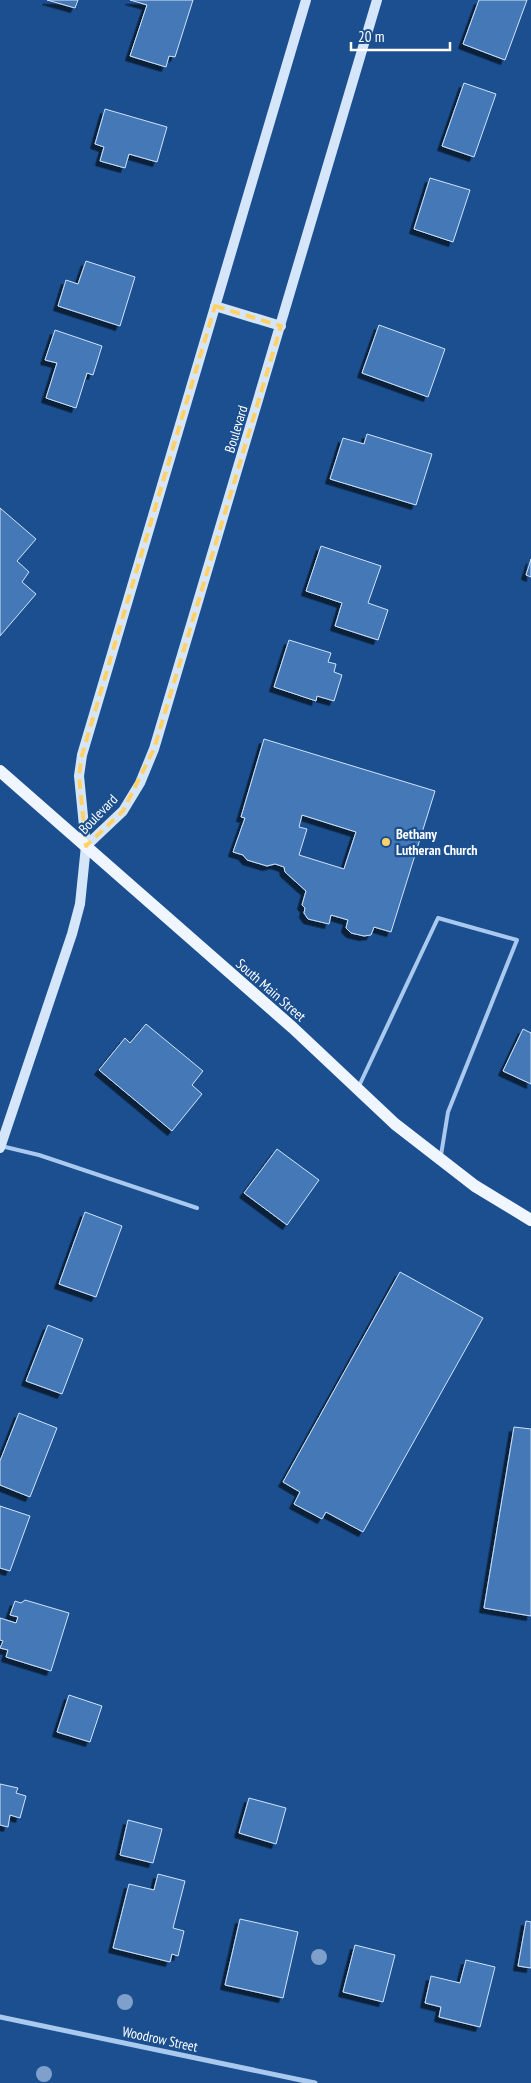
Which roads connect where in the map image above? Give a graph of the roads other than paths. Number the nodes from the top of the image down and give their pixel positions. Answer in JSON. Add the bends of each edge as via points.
{"nodes":[{"id":1,"x":306,"y":0,"type":"edge"},
{"id":2,"x":378,"y":0,"type":"edge"},
{"id":3,"x":215,"y":306,"type":"junction"},
{"id":4,"x":281,"y":326,"type":"junction"},
{"id":5,"x":0,"y":771,"type":"edge"},
{"id":6,"x":86,"y":846,"type":"junction"},
{"id":7,"x":358,"y":1089,"type":"junction"},
{"id":8,"x":0,"y":1147,"type":"edge"},
{"id":9,"x":441,"y":1160,"type":"junction"},
{"id":10,"x":197,"y":1208,"type":"dead end"},
{"id":11,"x":531,"y":1220,"type":"edge"},
{"id":12,"x":0,"y":2017,"type":"edge"},
{"id":13,"x":315,"y":2083,"type":"edge"}],
"edges":[{"from":1,"to":3,"type":"main road","name":"Boulevard"},
{"from":2,"to":4,"type":"main road","name":"Boulevard"},
{"from":3,"to":4,"type":"main road"},
{"from":3,"to":6,"type":"main road","name":"Boulevard","via":[[82,755],[79,776]]},
{"from":4,"to":6,"type":"main road","name":"Boulevard","via":[[154,749],[124,811]]},
{"from":5,"to":6,"type":"main road","name":"South Main Street"},
{"from":6,"to":7,"type":"main road","name":"South Main Street"},
{"from":6,"to":8,"type":"main road","name":"Boulevard","via":[[80,904],[72,934]]},
{"from":7,"to":9,"type":"main road","name":"South Main Street"},
{"from":7,"to":9,"type":"lane","via":[[438,918],[517,940],[448,1112]]},
{"from":8,"to":10,"type":"lane","via":[[40,1155]]},
{"from":9,"to":11,"type":"main road","name":"South Main Street","via":[[475,1186]]},
{"from":12,"to":13,"type":"street","name":"Woodrow Street"}]}
